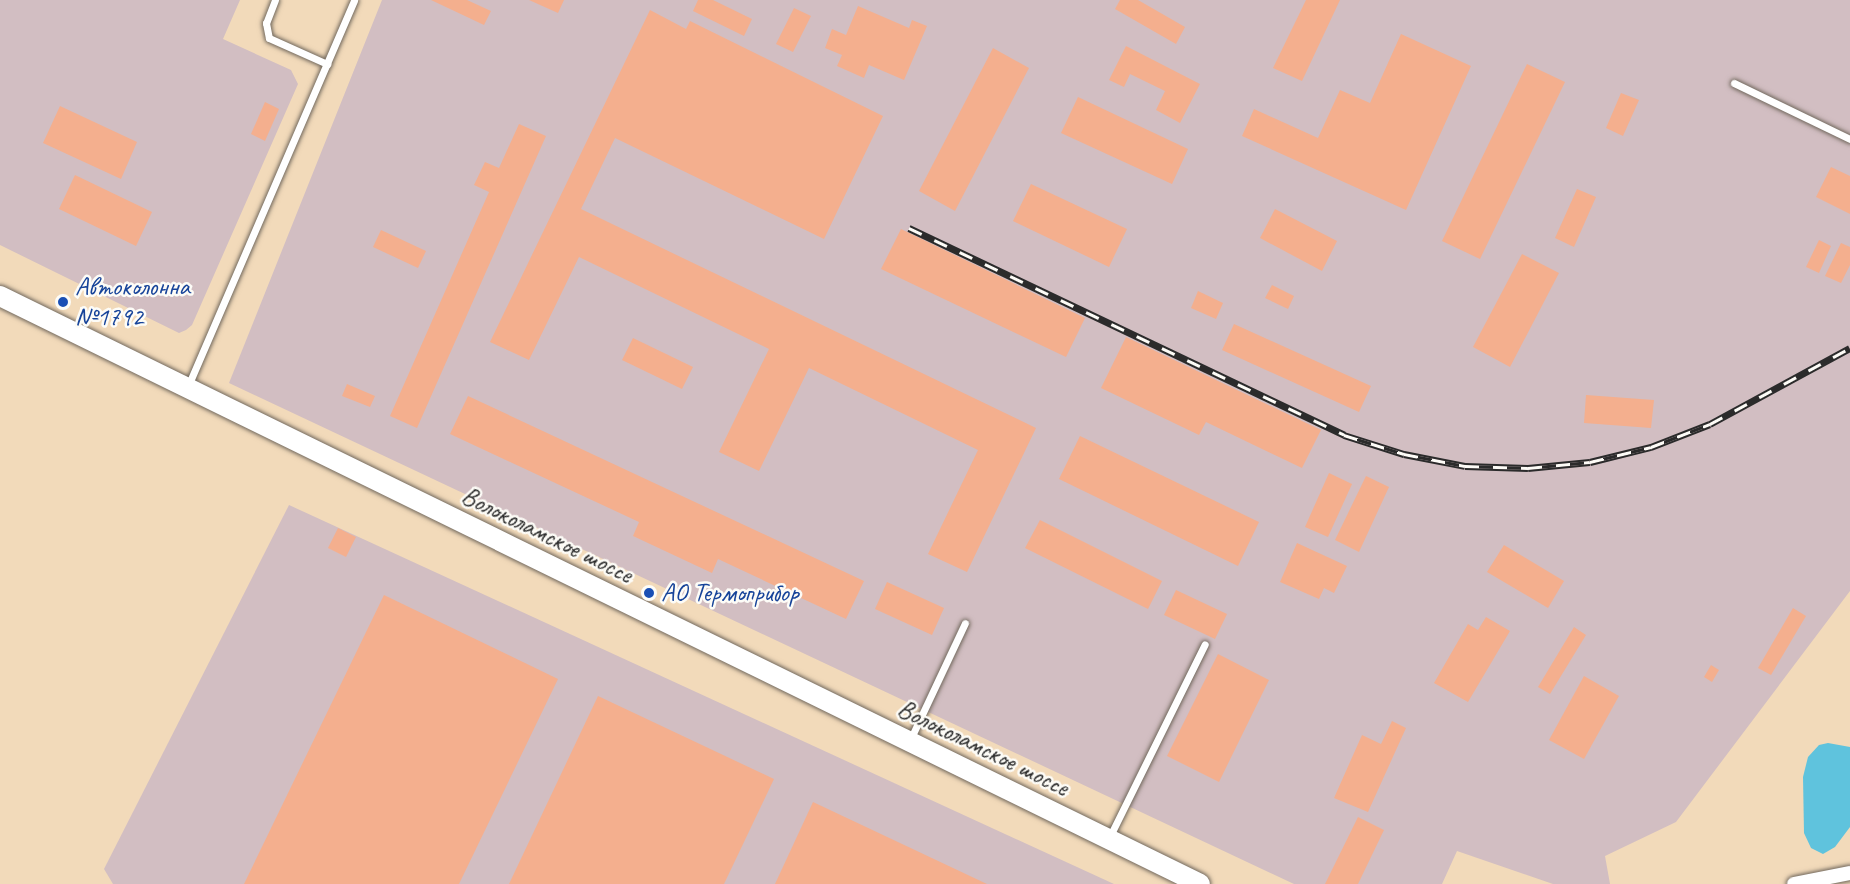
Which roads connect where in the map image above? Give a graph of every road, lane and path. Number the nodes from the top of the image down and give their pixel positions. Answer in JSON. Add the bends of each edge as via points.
{"nodes":[{"id":1,"x":275,"y":0,"type":"edge"},
{"id":2,"x":354,"y":0,"type":"edge"},
{"id":3,"x":327,"y":64,"type":"junction"},
{"id":4,"x":1734,"y":83,"type":"dead end"},
{"id":5,"x":1850,"y":139,"type":"edge"},
{"id":6,"x":0,"y":296,"type":"edge"},
{"id":7,"x":187,"y":388,"type":"junction"},
{"id":8,"x":965,"y":623,"type":"dead end"},
{"id":9,"x":1205,"y":644,"type":"dead end"},
{"id":10,"x":909,"y":742,"type":"junction"},
{"id":11,"x":1109,"y":840,"type":"junction"},
{"id":12,"x":1850,"y":873,"type":"edge"},
{"id":13,"x":1200,"y":884,"type":"edge"},
{"id":14,"x":1794,"y":884,"type":"edge"}],
"edges":[{"from":1,"to":3,"type":"lane","via":[[266,23],[269,38]]},
{"from":2,"to":3,"type":"lane"},
{"from":3,"to":7,"type":"lane"},
{"from":4,"to":5,"type":"lane"},
{"from":6,"to":7,"type":"street","name":"Волоколамское шоссе"},
{"from":7,"to":10,"type":"street","name":"Волоколамское шоссе"},
{"from":8,"to":10,"type":"lane"},
{"from":9,"to":11,"type":"lane"},
{"from":10,"to":11,"type":"street","name":"Волоколамское шоссе"},
{"from":11,"to":13,"type":"street","name":"Волоколамское шоссе"},
{"from":12,"to":14,"type":"street"}]}
